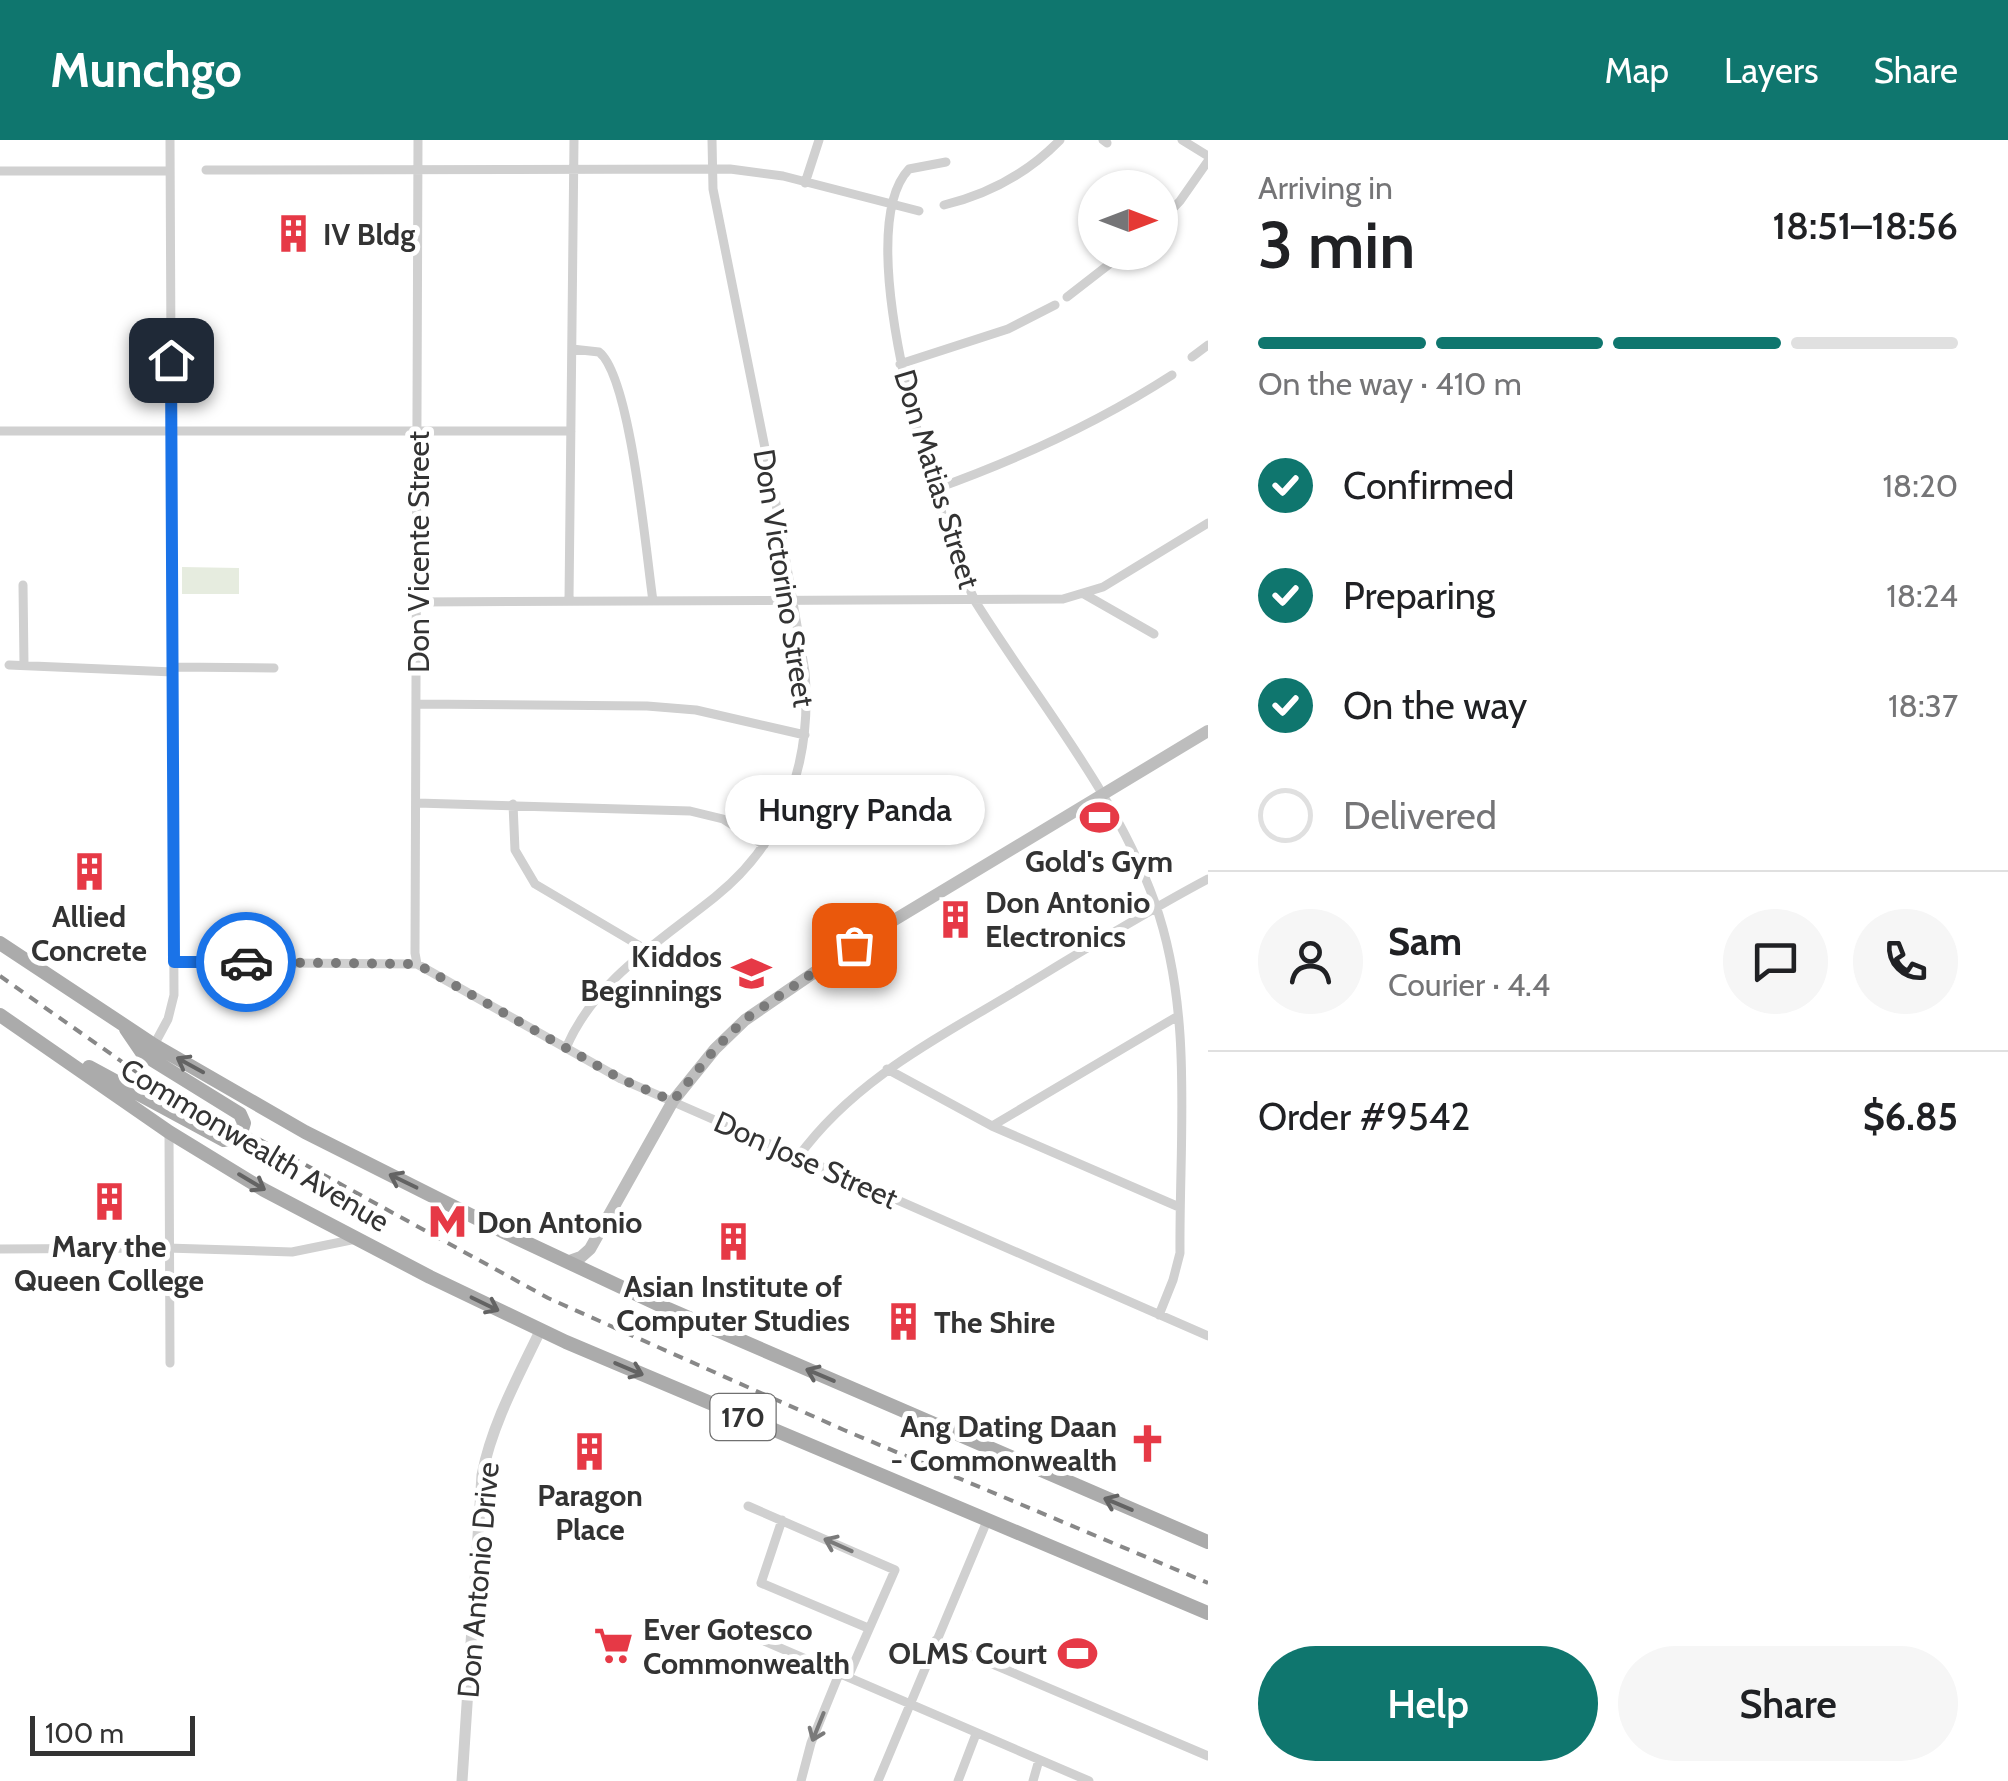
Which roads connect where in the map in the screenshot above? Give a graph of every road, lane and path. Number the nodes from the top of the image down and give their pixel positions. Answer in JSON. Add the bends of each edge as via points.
{"nodes":[{"id":1,"x":170,"y":140,"type":"edge"},
{"id":2,"x":418,"y":140,"type":"edge"},
{"id":3,"x":574,"y":140,"type":"edge"},
{"id":4,"x":712,"y":140,"type":"edge"},
{"id":5,"x":819,"y":140,"type":"edge"},
{"id":6,"x":1060,"y":140,"type":"edge"},
{"id":7,"x":1182,"y":140,"type":"edge"},
{"id":8,"x":1208,"y":158,"type":"edge"},
{"id":9,"x":946,"y":162,"type":"dead end"},
{"id":10,"x":713,"y":168,"type":"junction"},
{"id":11,"x":170,"y":170,"type":"junction"},
{"id":12,"x":206,"y":170,"type":"dead end"},
{"id":13,"x":418,"y":170,"type":"junction"},
{"id":14,"x":572,"y":170,"type":"junction"},
{"id":15,"x":0,"y":171,"type":"edge"},
{"id":16,"x":805,"y":183,"type":"junction"},
{"id":17,"x":1178,"y":203,"type":"edge"},
{"id":18,"x":944,"y":205,"type":"dead end"},
{"id":19,"x":893,"y":206,"type":"junction"},
{"id":20,"x":919,"y":211,"type":"dead end"},
{"id":21,"x":1102,"y":270,"type":"edge"},
{"id":22,"x":1067,"y":297,"type":"dead end"},
{"id":23,"x":1055,"y":305,"type":"dead end"},
{"id":24,"x":1208,"y":345,"type":"edge"},
{"id":25,"x":572,"y":348,"type":"junction"},
{"id":26,"x":1192,"y":357,"type":"dead end"},
{"id":27,"x":900,"y":364,"type":"junction"},
{"id":28,"x":1172,"y":375,"type":"dead end"},
{"id":29,"x":0,"y":431,"type":"edge"},
{"id":30,"x":172,"y":431,"type":"junction"},
{"id":31,"x":418,"y":431,"type":"junction"},
{"id":32,"x":571,"y":431,"type":"junction"},
{"id":33,"x":935,"y":489,"type":"junction"},
{"id":34,"x":1208,"y":523,"type":"edge"},
{"id":35,"x":23,"y":585,"type":"dead end"},
{"id":36,"x":1084,"y":594,"type":"junction"},
{"id":37,"x":570,"y":600,"type":"junction"},
{"id":38,"x":653,"y":601,"type":"junction"},
{"id":39,"x":975,"y":601,"type":"junction"},
{"id":40,"x":418,"y":602,"type":"junction"},
{"id":41,"x":793,"y":602,"type":"junction"},
{"id":42,"x":1154,"y":634,"type":"dead end"},
{"id":43,"x":9,"y":664,"type":"dead end"},
{"id":44,"x":24,"y":665,"type":"junction"},
{"id":45,"x":274,"y":668,"type":"dead end"},
{"id":46,"x":172,"y":670,"type":"junction"},
{"id":47,"x":417,"y":704,"type":"junction"},
{"id":48,"x":1208,"y":731,"type":"edge"},
{"id":49,"x":805,"y":734,"type":"junction"},
{"id":50,"x":1101,"y":795,"type":"junction"},
{"id":51,"x":417,"y":804,"type":"junction"},
{"id":52,"x":513,"y":804,"type":"junction"},
{"id":53,"x":764,"y":846,"type":"junction"},
{"id":54,"x":1208,"y":879,"type":"edge"},
{"id":55,"x":1156,"y":907,"type":"junction"},
{"id":56,"x":0,"y":943,"type":"edge"},
{"id":57,"x":645,"y":950,"type":"junction"},
{"id":58,"x":174,"y":962,"type":"junction"},
{"id":59,"x":417,"y":964,"type":"junction"},
{"id":60,"x":0,"y":1015,"type":"edge"},
{"id":61,"x":1178,"y":1016,"type":"junction"},
{"id":62,"x":120,"y":1020,"type":"junction"},
{"id":63,"x":154,"y":1044,"type":"junction"},
{"id":64,"x":50,"y":1048,"type":"junction"},
{"id":65,"x":566,"y":1048,"type":"junction"},
{"id":66,"x":886,"y":1068,"type":"junction"},
{"id":67,"x":673,"y":1101,"type":"junction"},
{"id":68,"x":992,"y":1126,"type":"junction"},
{"id":69,"x":169,"y":1132,"type":"junction"},
{"id":70,"x":798,"y":1157,"type":"junction"},
{"id":71,"x":1180,"y":1206,"type":"junction"},
{"id":72,"x":356,"y":1239,"type":"junction"},
{"id":73,"x":167,"y":1248,"type":"junction"},
{"id":74,"x":0,"y":1249,"type":"edge"},
{"id":75,"x":590,"y":1249,"type":"junction"},
{"id":76,"x":567,"y":1262,"type":"junction"},
{"id":77,"x":594,"y":1274,"type":"junction"},
{"id":78,"x":1159,"y":1315,"type":"junction"},
{"id":79,"x":540,"y":1330,"type":"junction"},
{"id":80,"x":1208,"y":1336,"type":"edge"},
{"id":81,"x":170,"y":1363,"type":"dead end"},
{"id":82,"x":748,"y":1506,"type":"dead end"},
{"id":83,"x":782,"y":1520,"type":"junction"},
{"id":84,"x":987,"y":1520,"type":"junction"},
{"id":85,"x":1208,"y":1542,"type":"edge"},
{"id":86,"x":1208,"y":1614,"type":"edge"},
{"id":87,"x":727,"y":1626,"type":"dead end"},
{"id":88,"x":868,"y":1628,"type":"junction"},
{"id":89,"x":936,"y":1640,"type":"junction"},
{"id":90,"x":844,"y":1676,"type":"junction"},
{"id":91,"x":908,"y":1705,"type":"junction"},
{"id":92,"x":976,"y":1734,"type":"junction"},
{"id":93,"x":1208,"y":1756,"type":"edge"},
{"id":94,"x":1039,"y":1760,"type":"junction"},
{"id":95,"x":462,"y":1781,"type":"edge"},
{"id":96,"x":801,"y":1781,"type":"edge"},
{"id":97,"x":878,"y":1781,"type":"edge"},
{"id":98,"x":958,"y":1781,"type":"edge"},
{"id":99,"x":1033,"y":1781,"type":"edge"},
{"id":100,"x":1089,"y":1781,"type":"edge"}],
"edges":[{"from":1,"to":11,"type":"street"},
{"from":2,"to":13,"type":"street","name":"Don Vicente Street"},
{"from":3,"to":14,"type":"street"},
{"from":4,"to":10,"type":"street","name":"Don Victorino Street"},
{"from":5,"to":16,"type":"street"},
{"from":6,"to":18,"type":"street","via":[[1006,183]]},
{"from":7,"to":8,"type":"street"},
{"from":8,"to":17,"type":"street"},
{"from":9,"to":19,"type":"street","via":[[909,169]]},
{"from":10,"to":14,"type":"street"},
{"from":10,"to":16,"type":"street"},
{"from":10,"to":41,"type":"street","name":"Don Victorino Street"},
{"from":11,"to":15,"type":"street"},
{"from":11,"to":30,"type":"street"},
{"from":12,"to":13,"type":"street"},
{"from":13,"to":14,"type":"street"},
{"from":13,"to":31,"type":"street","name":"Don Vicente Street"},
{"from":14,"to":25,"type":"street"},
{"from":16,"to":19,"type":"street"},
{"from":19,"to":20,"type":"street"},
{"from":19,"to":27,"type":"street","name":"Don Matias Street","via":[[889,290]]},
{"from":21,"to":22,"type":"street"},
{"from":23,"to":27,"type":"street","via":[[1008,329]]},
{"from":24,"to":26,"type":"street"},
{"from":25,"to":32,"type":"street"},
{"from":25,"to":38,"type":"street","via":[[599,352],[612,368],[629,433]]},
{"from":27,"to":33,"type":"street","name":"Don Matias Street"},
{"from":28,"to":33,"type":"street","via":[[1080,430]]},
{"from":29,"to":30,"type":"street"},
{"from":30,"to":31,"type":"street"},
{"from":30,"to":46,"type":"street"},
{"from":31,"to":32,"type":"street"},
{"from":31,"to":40,"type":"street","name":"Don Vicente Street"},
{"from":32,"to":37,"type":"street"},
{"from":33,"to":39,"type":"street","name":"Don Matias Street"},
{"from":34,"to":36,"type":"street"},
{"from":35,"to":44,"type":"street"},
{"from":36,"to":39,"type":"street"},
{"from":36,"to":42,"type":"street"},
{"from":37,"to":38,"type":"street"},
{"from":37,"to":40,"type":"street"},
{"from":38,"to":41,"type":"street"},
{"from":39,"to":41,"type":"street"},
{"from":39,"to":50,"type":"street","name":"Don Matias Street"},
{"from":40,"to":47,"type":"street","name":"Don Vicente Street"},
{"from":41,"to":49,"type":"street","name":"Don Victorino Street","via":[[806,685]]},
{"from":43,"to":44,"type":"street"},
{"from":44,"to":46,"type":"street"},
{"from":45,"to":46,"type":"street"},
{"from":46,"to":58,"type":"street"},
{"from":47,"to":49,"type":"street","via":[[663,707]]},
{"from":47,"to":51,"type":"street","name":"Don Vicente Street"},
{"from":48,"to":50,"type":"main road"},
{"from":49,"to":53,"type":"street","name":"Don Victorino Street","via":[[794,788]]},
{"from":50,"to":55,"type":"street","name":"Don Matias Street"},
{"from":50,"to":67,"type":"main road","via":[[781,993],[715,1049]]},
{"from":51,"to":52,"type":"street"},
{"from":51,"to":59,"type":"street","name":"Don Vicente Street"},
{"from":52,"to":53,"type":"street","via":[[690,810],[723,819]]},
{"from":52,"to":57,"type":"street","via":[[515,850],[535,884]]},
{"from":53,"to":57,"type":"street","name":"Don Victorino Street","via":[[717,895]]},
{"from":54,"to":55,"type":"street"},
{"from":55,"to":61,"type":"street","name":"Don Matias Street"},
{"from":55,"to":66,"type":"street"},
{"from":56,"to":62,"type":"main road","name":"Commonwealth Avenue","number":"170"},
{"from":57,"to":65,"type":"street","name":"Don Victorino Street","via":[[584,1013]]},
{"from":58,"to":59,"type":"street","name":"Don Jose Street"},
{"from":58,"to":63,"type":"street","via":[[172,1007]]},
{"from":59,"to":65,"type":"street","name":"Don Jose Street"},
{"from":60,"to":64,"type":"main road","name":"Commonwealth Avenue","number":"170"},
{"from":61,"to":68,"type":"street"},
{"from":61,"to":71,"type":"street","name":"Don Matias Street"},
{"from":62,"to":63,"type":"main road","name":"Commonwealth Avenue","number":"170"},
{"from":62,"to":64,"type":"main road","via":[[143,1054],[240,1114],[240,1136],[224,1140]]},
{"from":76,"to":63,"type":"main road","name":"Commonwealth Avenue","number":"170","one_way":true,"via":[[305,1132]]},
{"from":64,"to":69,"type":"main road","name":"Commonwealth Avenue","number":"170"},
{"from":65,"to":67,"type":"street","name":"Don Jose Street"},
{"from":66,"to":68,"type":"street"},
{"from":66,"to":70,"type":"street","via":[[828,1119]]},
{"from":67,"to":70,"type":"street","name":"Don Jose Street"},
{"from":67,"to":75,"type":"main road"},
{"from":68,"to":71,"type":"street"},
{"from":69,"to":72,"type":"main road","name":"Commonwealth Avenue","number":"170","one_way":true},
{"from":69,"to":73,"type":"street"},
{"from":70,"to":78,"type":"street","name":"Don Jose Street"},
{"from":71,"to":78,"type":"street","name":"Don Matias Street","via":[[1178,1266]]},
{"from":72,"to":73,"type":"street","via":[[292,1252]]},
{"from":72,"to":79,"type":"main road","name":"Commonwealth Avenue","number":"170","one_way":true},
{"from":73,"to":74,"type":"street"},
{"from":73,"to":81,"type":"street"},
{"from":75,"to":76,"type":"main road"},
{"from":75,"to":77,"type":"main road"},
{"from":76,"to":77,"type":"main road","name":"Commonwealth Avenue","number":"170"},
{"from":85,"to":77,"type":"main road","name":"Commonwealth Avenue","number":"170","one_way":true},
{"from":78,"to":80,"type":"street","name":"Don Jose Street"},
{"from":79,"to":84,"type":"main road","name":"Commonwealth Avenue","number":"170","one_way":true},
{"from":79,"to":95,"type":"street","name":"Don Antonio Drive","via":[[482,1475]]},
{"from":82,"to":83,"type":"street"},
{"from":83,"to":88,"type":"street","via":[[759,1580]]},
{"from":88,"to":83,"type":"street","one_way":true,"via":[[894,1570]]},
{"from":84,"to":86,"type":"main road","name":"Commonwealth Avenue","number":"170"},
{"from":84,"to":89,"type":"street"},
{"from":87,"to":90,"type":"street"},
{"from":88,"to":90,"type":"street"},
{"from":89,"to":91,"type":"street"},
{"from":89,"to":93,"type":"street"},
{"from":90,"to":91,"type":"street"},
{"from":90,"to":96,"type":"street","one_way":true,"via":[[811,1743]]},
{"from":91,"to":92,"type":"street"},
{"from":91,"to":97,"type":"street"},
{"from":92,"to":94,"type":"street"},
{"from":92,"to":98,"type":"street"},
{"from":94,"to":99,"type":"street"},
{"from":94,"to":100,"type":"street"}]}
